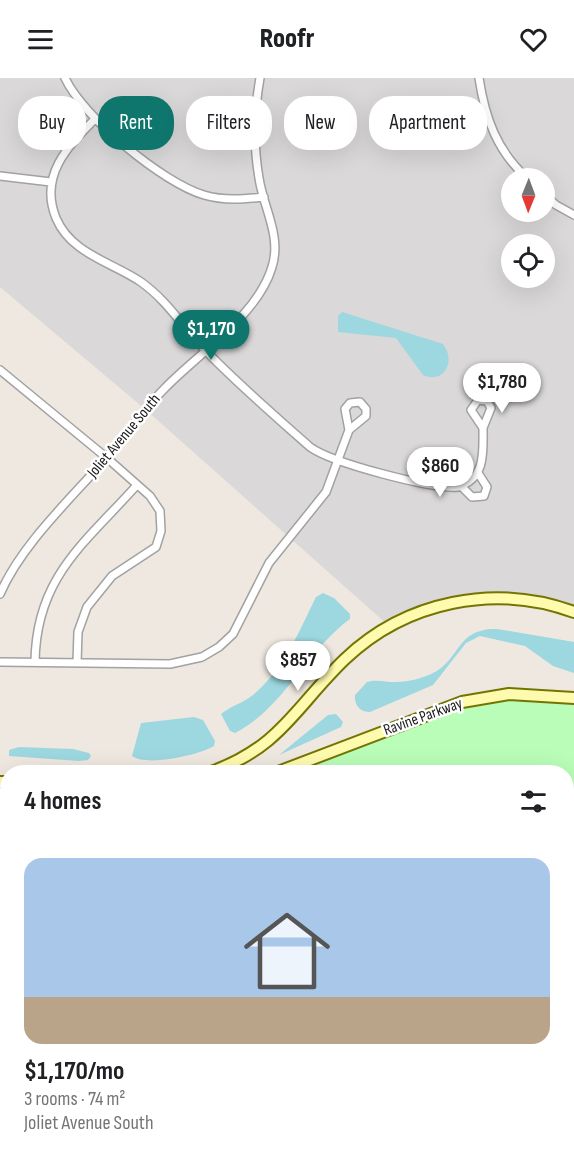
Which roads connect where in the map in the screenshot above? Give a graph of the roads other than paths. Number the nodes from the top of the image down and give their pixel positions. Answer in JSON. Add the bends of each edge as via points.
{"nodes":[{"id":1,"x":65,"y":78,"type":"edge"},
{"id":2,"x":260,"y":78,"type":"edge"},
{"id":3,"x":479,"y":78,"type":"edge"},
{"id":4,"x":94,"y":120,"type":"junction"},
{"id":5,"x":516,"y":168,"type":"edge"},
{"id":6,"x":0,"y":176,"type":"edge"},
{"id":7,"x":51,"y":182,"type":"junction"},
{"id":8,"x":264,"y":197,"type":"junction"},
{"id":9,"x":555,"y":204,"type":"edge"},
{"id":10,"x":574,"y":215,"type":"edge"},
{"id":11,"x":205,"y":350,"type":"junction"},
{"id":12,"x":0,"y":370,"type":"edge"},
{"id":13,"x":483,"y":428,"type":"dead end"},
{"id":14,"x":349,"y":430,"type":"dead end"},
{"id":15,"x":107,"y":458,"type":"junction"},
{"id":16,"x":338,"y":462,"type":"junction"},
{"id":17,"x":478,"y":473,"type":"junction"},
{"id":18,"x":137,"y":485,"type":"junction"},
{"id":19,"x":461,"y":486,"type":"junction"},
{"id":20,"x":0,"y":594,"type":"edge"},
{"id":21,"x":574,"y":612,"type":"edge"},
{"id":22,"x":0,"y":662,"type":"edge"},
{"id":23,"x":35,"y":662,"type":"junction"},
{"id":24,"x":77,"y":663,"type":"junction"},
{"id":25,"x":574,"y":698,"type":"edge"},
{"id":26,"x":227,"y":765,"type":"edge"},
{"id":27,"x":297,"y":765,"type":"edge"}],
"edges":[{"from":1,"to":4,"type":"street","via":[[73,95]]},
{"from":2,"to":8,"type":"street","name":"Joliet Avenue South","via":[[255,106],[255,149]]},
{"from":3,"to":5,"type":"street","via":[[487,121]]},
{"from":4,"to":7,"type":"street","via":[[66,149]]},
{"from":4,"to":8,"type":"street","via":[[185,188],[221,198]]},
{"from":6,"to":7,"type":"street"},
{"from":7,"to":11,"type":"street","via":[[54,212],[71,240],[149,289]]},
{"from":8,"to":11,"type":"street","name":"Joliet Avenue South","via":[[275,240],[273,265],[264,289]]},
{"from":9,"to":10,"type":"street"},
{"from":11,"to":15,"type":"street","name":"Joliet Avenue South","via":[[165,388]]},
{"from":11,"to":16,"type":"street","via":[[310,447]]},
{"from":12,"to":15,"type":"street"},
{"from":13,"to":17,"type":"street"},
{"from":14,"to":16,"type":"street"},
{"from":15,"to":18,"type":"street"},
{"from":15,"to":20,"type":"street","name":"Joliet Avenue South","via":[[19,560]]},
{"from":16,"to":19,"type":"street","via":[[448,487]]},
{"from":16,"to":24,"type":"street","via":[[321,500],[269,563],[237,627],[219,647],[192,661],[170,664]]},
{"from":17,"to":19,"type":"street"},
{"from":17,"to":19,"type":"street","via":[[487,487],[484,496],[472,497]]},
{"from":18,"to":23,"type":"street","via":[[56,578],[38,618]]},
{"from":18,"to":24,"type":"street","via":[[160,511],[158,543],[147,555],[112,576],[93,598],[80,625]]},
{"from":21,"to":26,"type":"street","via":[[533,601],[493,598],[455,602],[404,619],[345,659],[273,738]]},
{"from":22,"to":23,"type":"street"},
{"from":23,"to":24,"type":"street"},
{"from":25,"to":27,"type":"street","name":"Ravine Parkway","via":[[515,694],[471,700]]}]}
